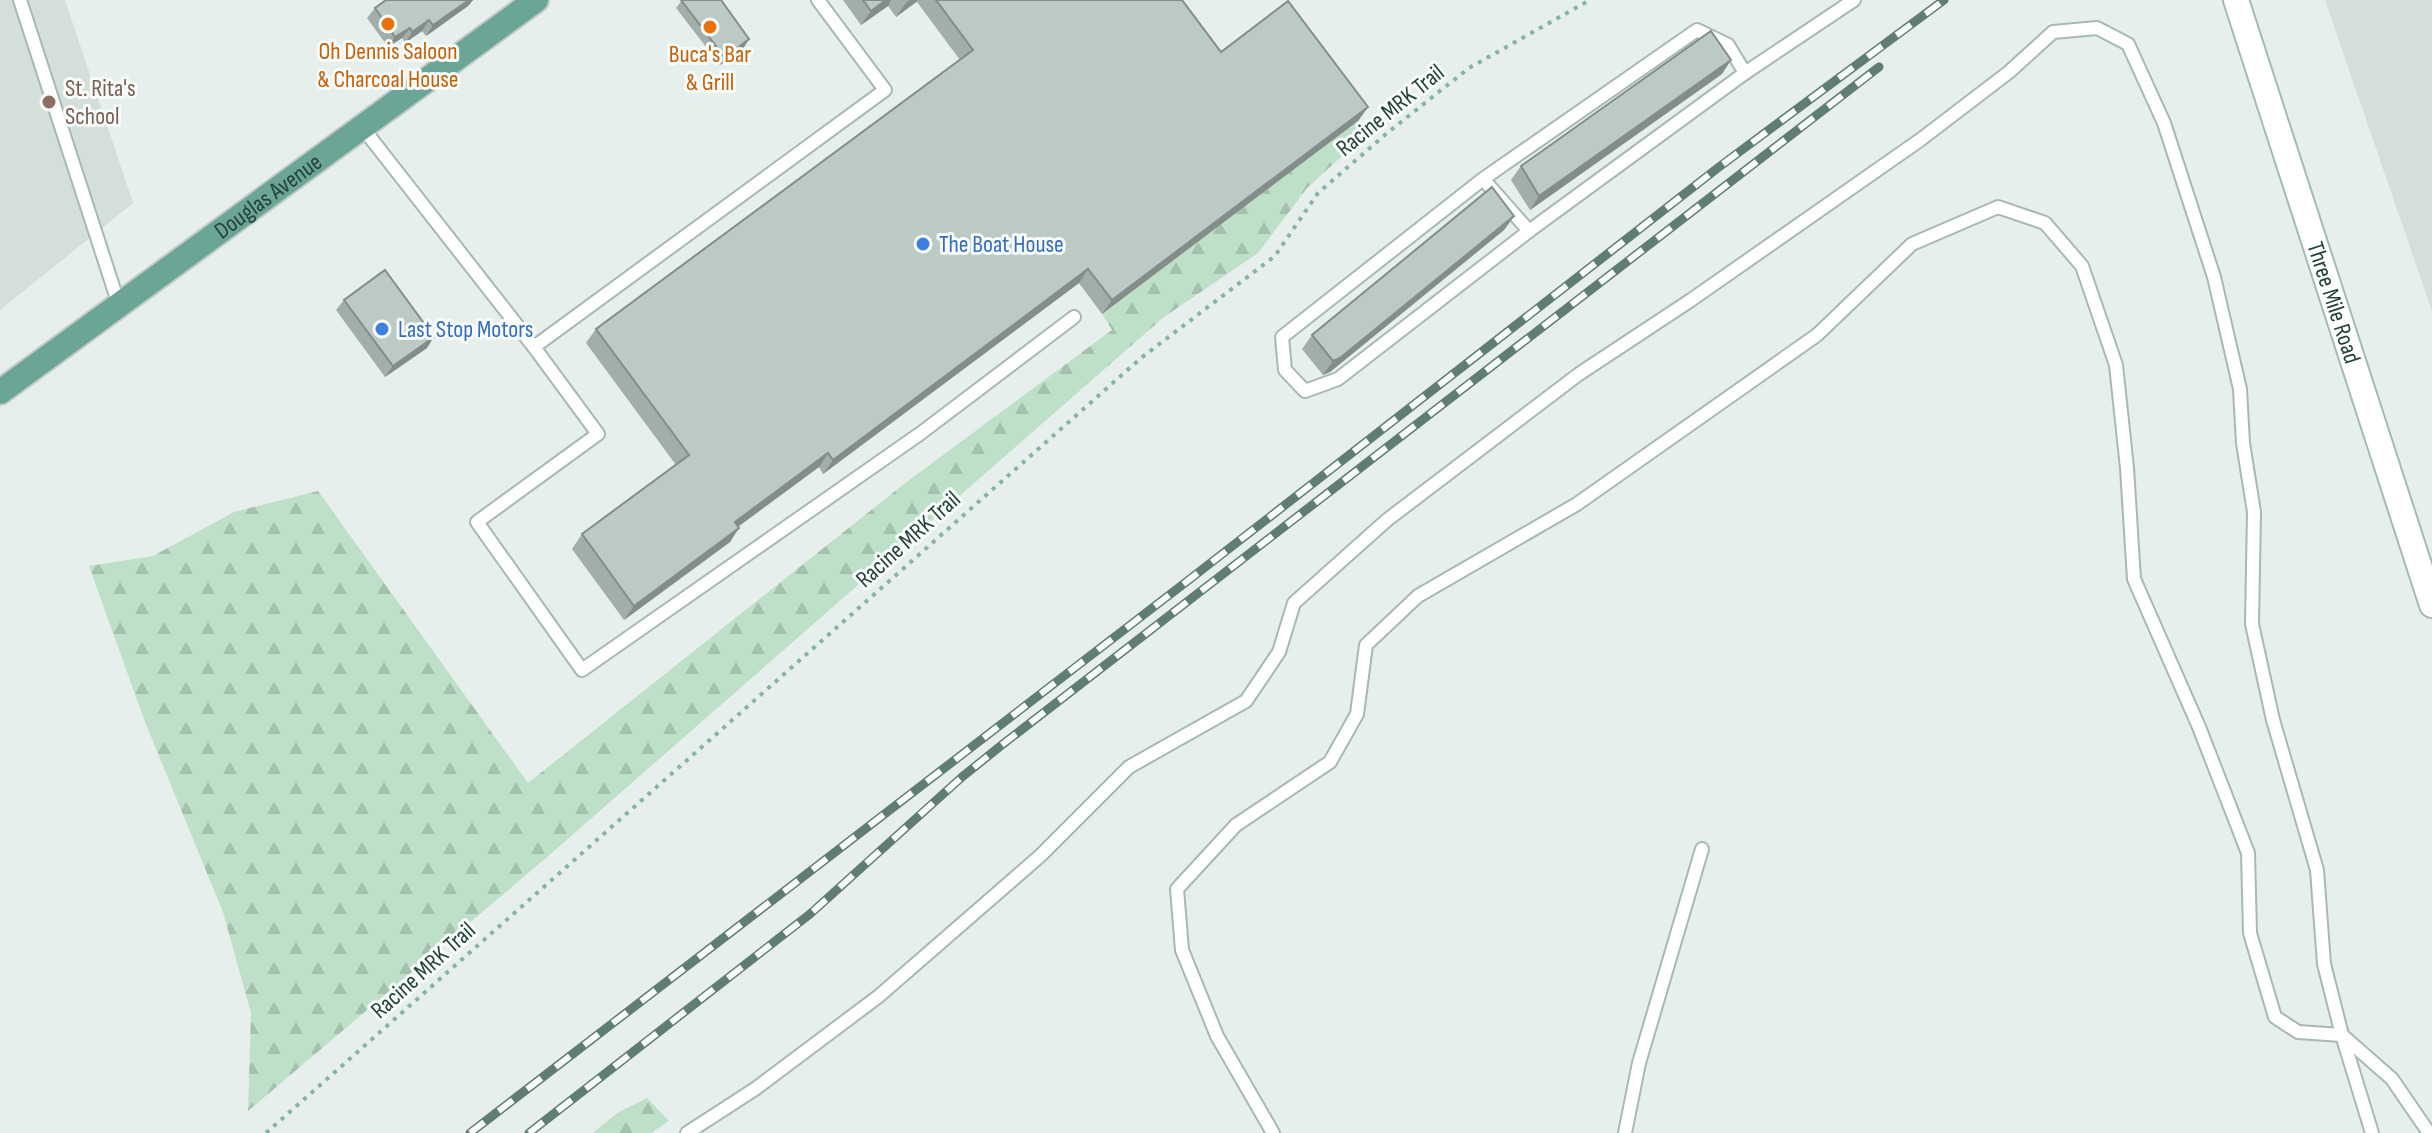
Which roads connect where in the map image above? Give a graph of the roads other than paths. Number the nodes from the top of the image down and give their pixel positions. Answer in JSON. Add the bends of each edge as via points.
{"nodes":[{"id":1,"x":20,"y":0,"type":"edge"},
{"id":2,"x":536,"y":0,"type":"edge"},
{"id":3,"x":818,"y":0,"type":"edge"},
{"id":4,"x":1854,"y":0,"type":"edge"},
{"id":5,"x":2236,"y":0,"type":"edge"},
{"id":6,"x":1745,"y":73,"type":"junction"},
{"id":7,"x":362,"y":127,"type":"junction"},
{"id":8,"x":1483,"y":179,"type":"junction"},
{"id":9,"x":1529,"y":231,"type":"junction"},
{"id":10,"x":119,"y":305,"type":"junction"},
{"id":11,"x":1074,"y":317,"type":"dead end"},
{"id":12,"x":534,"y":347,"type":"junction"},
{"id":13,"x":0,"y":392,"type":"edge"},
{"id":14,"x":2432,"y":605,"type":"edge"},
{"id":15,"x":1702,"y":849,"type":"dead end"},
{"id":16,"x":2342,"y":1035,"type":"junction"},
{"id":17,"x":687,"y":1133,"type":"edge"},
{"id":18,"x":1273,"y":1133,"type":"edge"},
{"id":19,"x":1625,"y":1133,"type":"edge"},
{"id":20,"x":2372,"y":1133,"type":"edge"},
{"id":21,"x":2429,"y":1133,"type":"edge"}],
"edges":[{"from":1,"to":10,"type":"lane"},
{"from":2,"to":7,"type":"main road","name":"Douglas Avenue"},
{"from":3,"to":12,"type":"lane","via":[[885,90]]},
{"from":4,"to":6,"type":"lane"},
{"from":5,"to":14,"type":"street","name":"Three Mile Road"},
{"from":6,"to":8,"type":"lane","via":[[1728,45],[1697,30]]},
{"from":6,"to":9,"type":"lane"},
{"from":7,"to":10,"type":"main road","name":"Douglas Avenue"},
{"from":7,"to":12,"type":"lane"},
{"from":8,"to":9,"type":"lane"},
{"from":8,"to":9,"type":"lane","via":[[1282,337],[1285,370],[1305,391],[1338,379]]},
{"from":10,"to":13,"type":"main road","name":"Douglas Avenue"},
{"from":11,"to":12,"type":"lane","via":[[921,433],[582,670],[477,522],[598,434]]},
{"from":15,"to":19,"type":"lane","via":[[1639,1063]]},
{"from":16,"to":17,"type":"lane","via":[[2324,964],[2317,870],[2273,720],[2252,624],[2254,512],[2240,389],[2214,277],[2164,123],[2128,44],[2097,28],[2053,32],[1920,140],[1579,374],[1387,520],[1294,603],[1279,652],[1246,701],[1129,767],[1040,856],[879,996]]},
{"from":16,"to":18,"type":"lane","via":[[2298,1032],[2275,1017],[2250,933],[2248,853],[2134,579],[2116,365],[2082,266],[2045,223],[1998,207],[1912,244],[1817,335],[1577,504],[1418,596],[1366,645],[1357,714],[1330,762],[1236,825],[1177,889],[1182,950],[1217,1036]]},
{"from":16,"to":20,"type":"lane"},
{"from":16,"to":21,"type":"lane","via":[[2392,1079]]}]}
